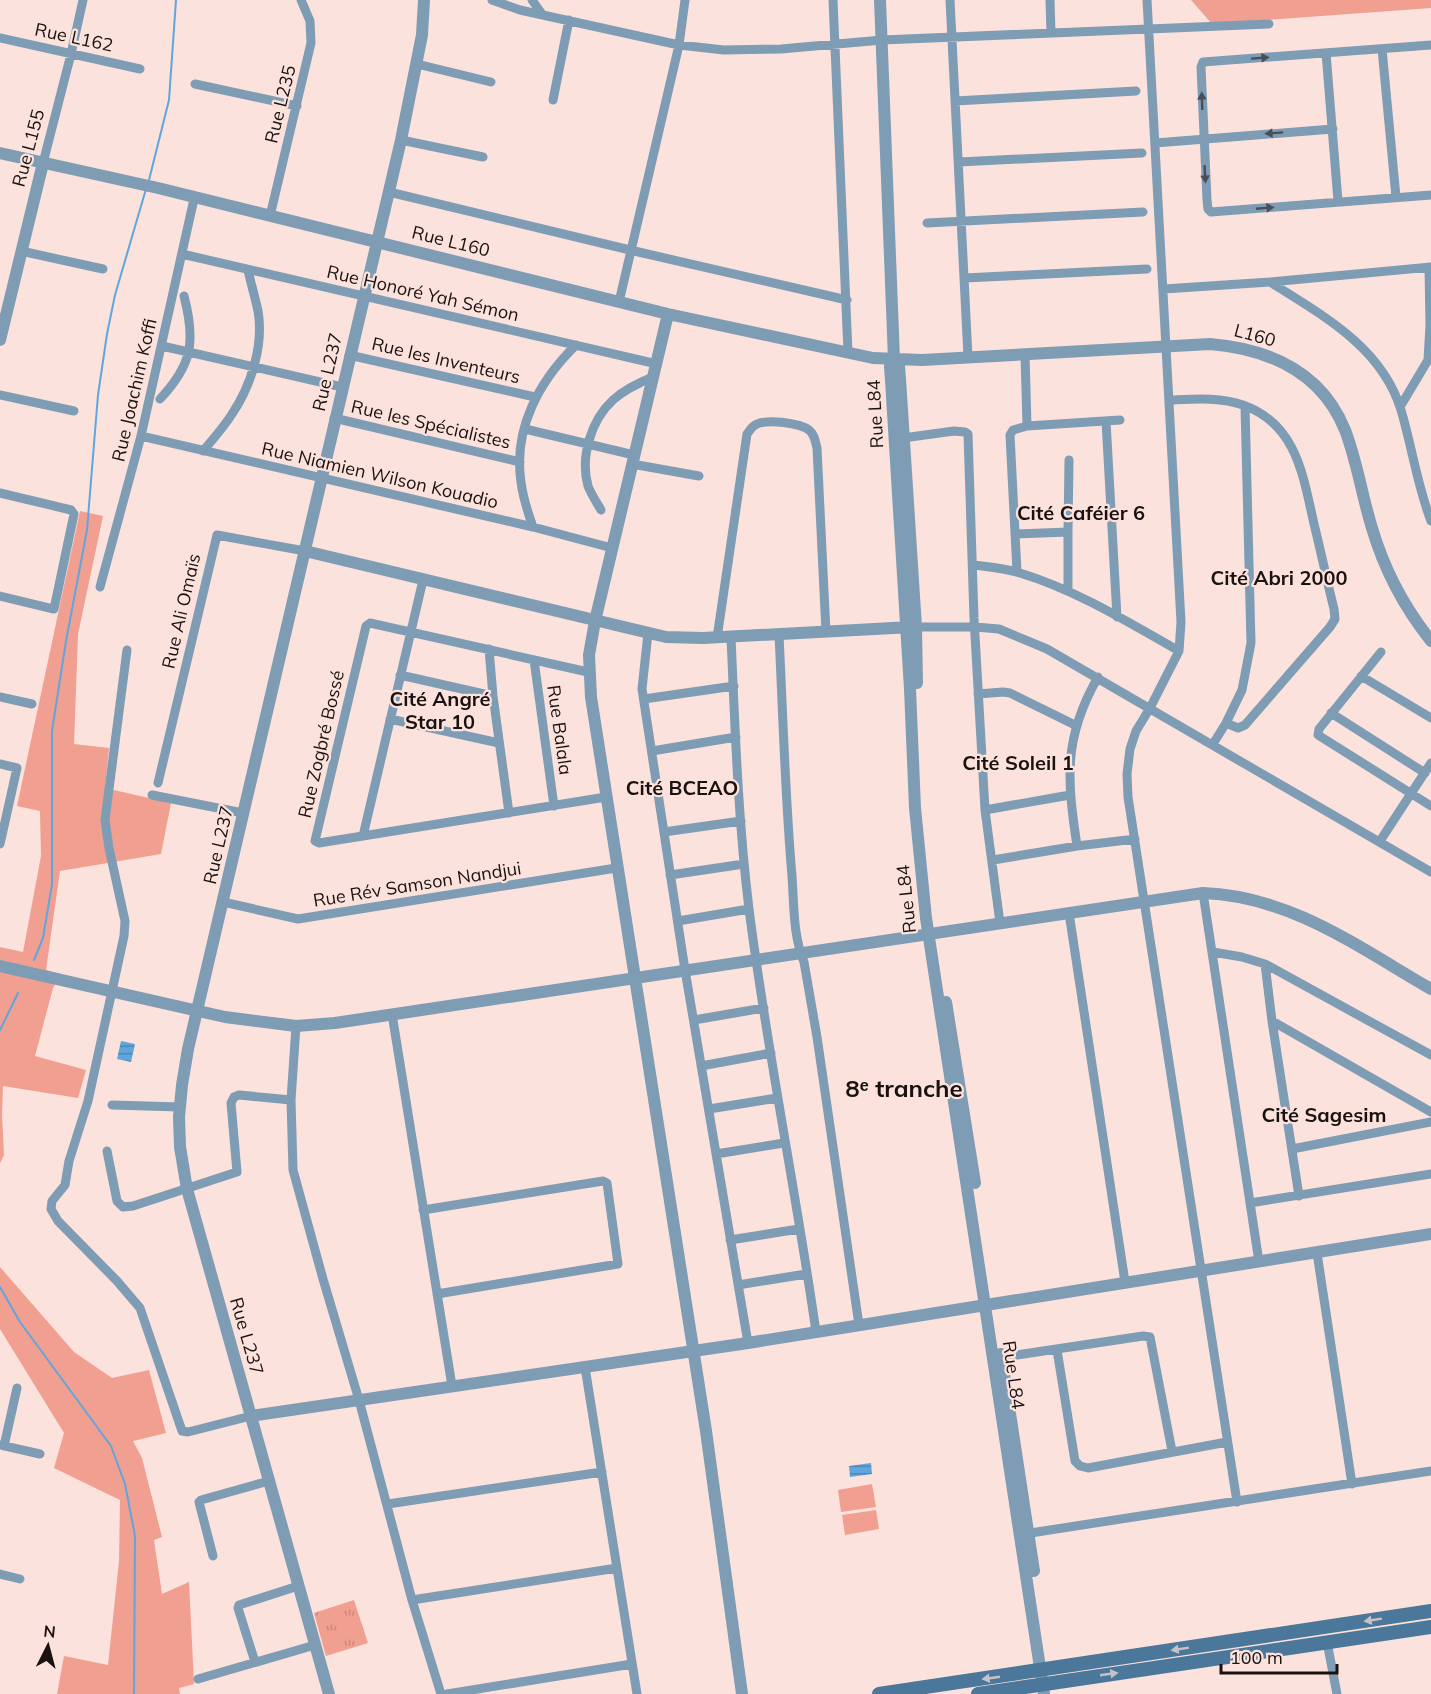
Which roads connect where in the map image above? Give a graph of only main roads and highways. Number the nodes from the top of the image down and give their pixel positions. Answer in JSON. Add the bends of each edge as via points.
{"nodes":[{"id":1,"x":1431,"y":1611,"type":"edge"},
{"id":2,"x":1431,"y":1627,"type":"edge"},
{"id":3,"x":1047,"y":1683,"type":"edge"},
{"id":4,"x":879,"y":1694,"type":"edge"},
{"id":5,"x":978,"y":1694,"type":"edge"}],
"edges":[{"from":1,"to":3,"type":"main road","one_way":true},
{"from":3,"to":2,"type":"main road","one_way":true},
{"from":3,"to":4,"type":"main road","one_way":true},
{"from":3,"to":5,"type":"main road"}]}
